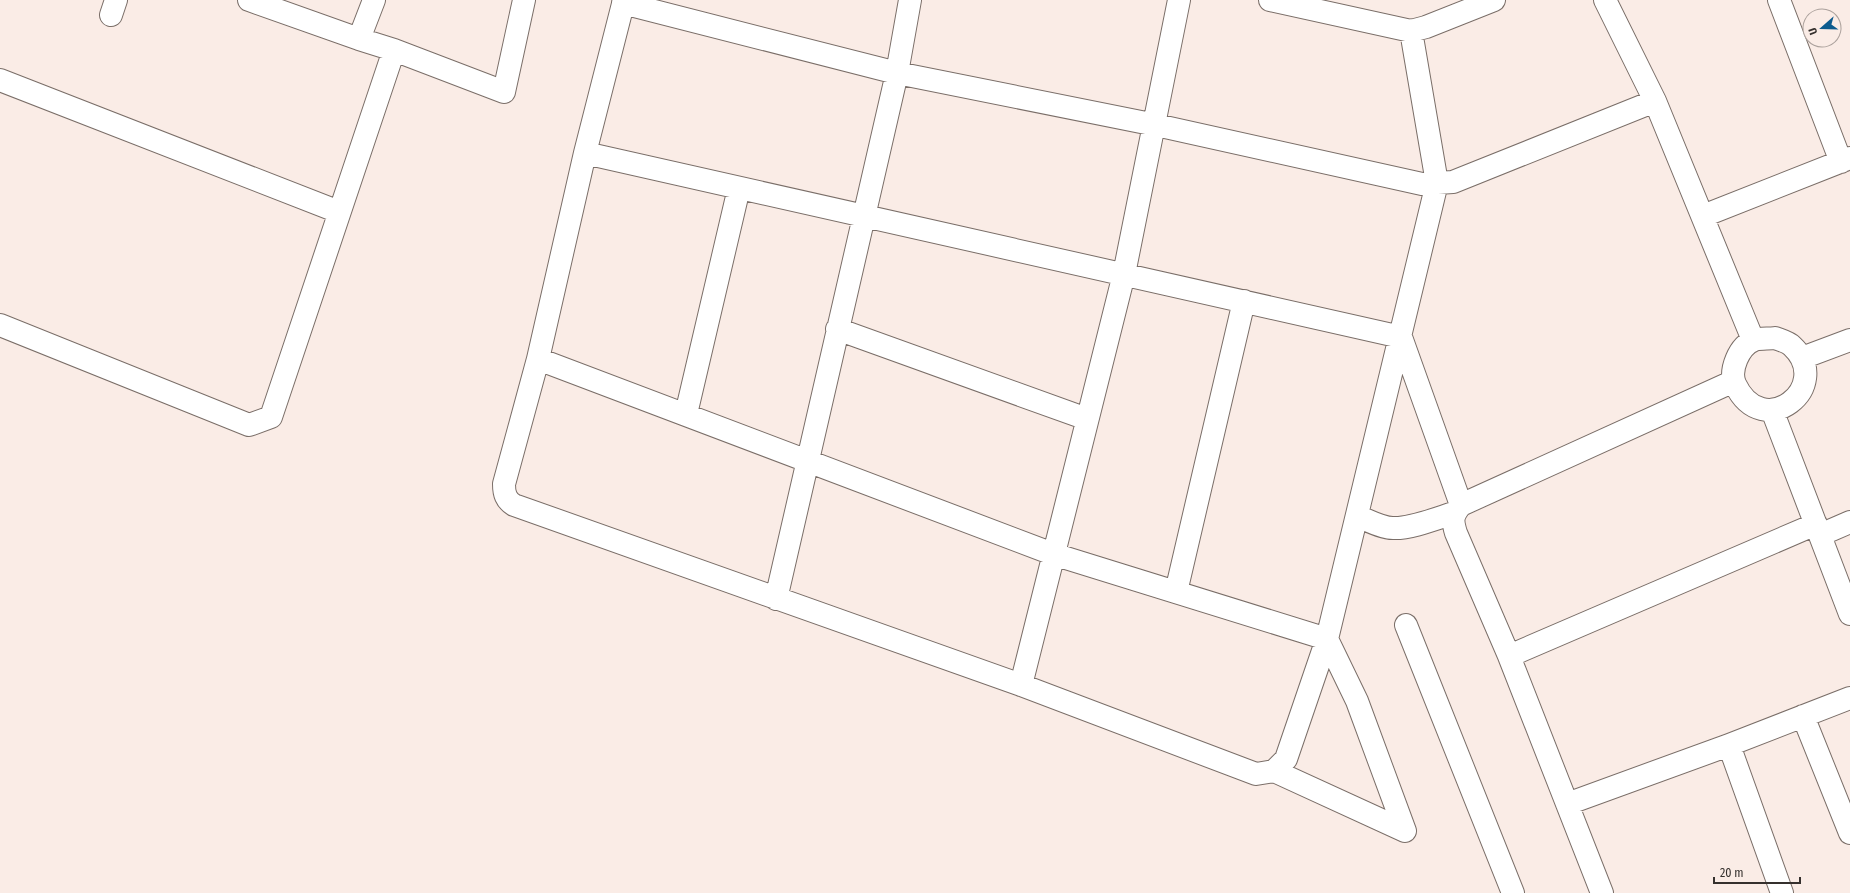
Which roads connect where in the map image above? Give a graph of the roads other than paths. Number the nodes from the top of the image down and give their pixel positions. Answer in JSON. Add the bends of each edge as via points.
{"nodes":[{"id":1,"x":249,"y":0,"type":"edge"},
{"id":2,"x":374,"y":0,"type":"edge"},
{"id":3,"x":524,"y":0,"type":"edge"},
{"id":4,"x":910,"y":0,"type":"edge"},
{"id":5,"x":1180,"y":0,"type":"edge"},
{"id":6,"x":1270,"y":0,"type":"edge"},
{"id":7,"x":1494,"y":0,"type":"edge"},
{"id":8,"x":1605,"y":0,"type":"edge"},
{"id":9,"x":1779,"y":0,"type":"edge"},
{"id":10,"x":623,"y":1,"type":"edge"},
{"id":11,"x":1319,"y":6,"type":"edge"},
{"id":12,"x":1451,"y":8,"type":"edge"},
{"id":13,"x":1411,"y":31,"type":"junction"},
{"id":14,"x":359,"y":39,"type":"junction"},
{"id":15,"x":394,"y":50,"type":"junction"},
{"id":16,"x":896,"y":73,"type":"junction"},
{"id":17,"x":0,"y":80,"type":"edge"},
{"id":18,"x":1655,"y":101,"type":"junction"},
{"id":19,"x":1156,"y":125,"type":"junction"},
{"id":20,"x":585,"y":153,"type":"junction"},
{"id":21,"x":1846,"y":160,"type":"edge"},
{"id":22,"x":1437,"y":183,"type":"junction"},
{"id":23,"x":739,"y":188,"type":"junction"},
{"id":24,"x":340,"y":212,"type":"junction"},
{"id":25,"x":863,"y":215,"type":"junction"},
{"id":26,"x":1703,"y":216,"type":"junction"},
{"id":27,"x":1124,"y":274,"type":"junction"},
{"id":28,"x":1244,"y":302,"type":"junction"},
{"id":29,"x":0,"y":325,"type":"edge"},
{"id":30,"x":837,"y":329,"type":"junction"},
{"id":31,"x":1401,"y":337,"type":"junction"},
{"id":32,"x":1754,"y":340,"type":"junction"},
{"id":33,"x":1850,"y":340,"type":"edge"},
{"id":34,"x":1802,"y":358,"type":"junction"},
{"id":35,"x":538,"y":359,"type":"junction"},
{"id":36,"x":1734,"y":381,"type":"junction"},
{"id":37,"x":1772,"y":410,"type":"junction"},
{"id":38,"x":686,"y":414,"type":"junction"},
{"id":39,"x":1087,"y":419,"type":"junction"},
{"id":40,"x":808,"y":460,"type":"junction"},
{"id":41,"x":1457,"y":509,"type":"junction"},
{"id":42,"x":1357,"y":516,"type":"junction"},
{"id":43,"x":1850,"y":522,"type":"edge"},
{"id":44,"x":1818,"y":529,"type":"junction"},
{"id":45,"x":1053,"y":554,"type":"junction"},
{"id":46,"x":1176,"y":592,"type":"junction"},
{"id":47,"x":776,"y":599,"type":"junction"},
{"id":48,"x":1850,"y":614,"type":"edge"},
{"id":49,"x":1406,"y":625,"type":"dead end"},
{"id":50,"x":1327,"y":639,"type":"junction"},
{"id":51,"x":1509,"y":656,"type":"junction"},
{"id":52,"x":1021,"y":685,"type":"junction"},
{"id":53,"x":1850,"y":698,"type":"edge"},
{"id":54,"x":1803,"y":716,"type":"junction"},
{"id":55,"x":1728,"y":745,"type":"junction"},
{"id":56,"x":1274,"y":770,"type":"junction"},
{"id":57,"x":1567,"y":804,"type":"junction"},
{"id":58,"x":1850,"y":833,"type":"edge"},
{"id":59,"x":1513,"y":893,"type":"edge"},
{"id":60,"x":1602,"y":893,"type":"edge"},
{"id":61,"x":1782,"y":893,"type":"edge"}],
"edges":[{"from":1,"to":14,"type":"street"},
{"from":2,"to":14,"type":"street"},
{"from":3,"to":15,"type":"street","via":[[504,92]]},
{"from":4,"to":16,"type":"street"},
{"from":5,"to":19,"type":"street"},
{"from":6,"to":11,"type":"street"},
{"from":7,"to":12,"type":"street"},
{"from":8,"to":18,"type":"street"},
{"from":9,"to":21,"type":"street"},
{"from":10,"to":16,"type":"street"},
{"from":10,"to":20,"type":"street"},
{"from":11,"to":13,"type":"street"},
{"from":12,"to":13,"type":"street","via":[[1426,27]]},
{"from":13,"to":22,"type":"street"},
{"from":14,"to":15,"type":"street"},
{"from":15,"to":24,"type":"street"},
{"from":16,"to":19,"type":"street"},
{"from":16,"to":25,"type":"street"},
{"from":17,"to":24,"type":"street"},
{"from":18,"to":22,"type":"street","via":[[1453,182]]},
{"from":18,"to":26,"type":"street"},
{"from":19,"to":22,"type":"street","via":[[1422,184]]},
{"from":19,"to":27,"type":"street"},
{"from":20,"to":23,"type":"street"},
{"from":20,"to":35,"type":"street"},
{"from":21,"to":26,"type":"street"},
{"from":22,"to":31,"type":"street"},
{"from":23,"to":25,"type":"street"},
{"from":23,"to":38,"type":"street"},
{"from":24,"to":29,"type":"street","via":[[270,417],[249,425]]},
{"from":25,"to":27,"type":"street"},
{"from":25,"to":30,"type":"street"},
{"from":26,"to":32,"type":"street"},
{"from":27,"to":28,"type":"street"},
{"from":27,"to":39,"type":"street"},
{"from":28,"to":31,"type":"street"},
{"from":28,"to":46,"type":"street"},
{"from":30,"to":39,"type":"street"},
{"from":30,"to":40,"type":"street"},
{"from":31,"to":41,"type":"street"},
{"from":31,"to":42,"type":"street"},
{"from":32,"to":34,"type":"street","via":[[1775,338],[1791,345]]},
{"from":32,"to":36,"type":"street","via":[[1743,349],[1735,364]]},
{"from":33,"to":34,"type":"street"},
{"from":34,"to":37,"type":"street","via":[[1806,375],[1801,392],[1789,405]]},
{"from":35,"to":38,"type":"street"},
{"from":35,"to":47,"type":"street","via":[[504,484],[509,502]]},
{"from":36,"to":37,"type":"street","via":[[1741,397],[1750,404]]},
{"from":36,"to":41,"type":"street"},
{"from":37,"to":44,"type":"street"},
{"from":38,"to":40,"type":"street"},
{"from":39,"to":45,"type":"street"},
{"from":40,"to":45,"type":"street"},
{"from":40,"to":47,"type":"street"},
{"from":41,"to":42,"type":"street","via":[[1420,524],[1393,528]]},
{"from":41,"to":51,"type":"street","via":[[1453,523],[1456,533]]},
{"from":42,"to":50,"type":"street"},
{"from":43,"to":44,"type":"street"},
{"from":44,"to":48,"type":"street"},
{"from":44,"to":51,"type":"street"},
{"from":45,"to":46,"type":"street"},
{"from":45,"to":52,"type":"street"},
{"from":46,"to":50,"type":"street"},
{"from":47,"to":52,"type":"street"},
{"from":49,"to":59,"type":"street"},
{"from":50,"to":56,"type":"street","via":[[1286,759]]},
{"from":50,"to":56,"type":"street","via":[[1357,701],[1405,831]]},
{"from":51,"to":57,"type":"street"},
{"from":52,"to":56,"type":"street","via":[[1256,774]]},
{"from":53,"to":54,"type":"street"},
{"from":54,"to":55,"type":"street"},
{"from":54,"to":58,"type":"street"},
{"from":55,"to":57,"type":"street"},
{"from":55,"to":61,"type":"street"},
{"from":57,"to":60,"type":"street"}]}
